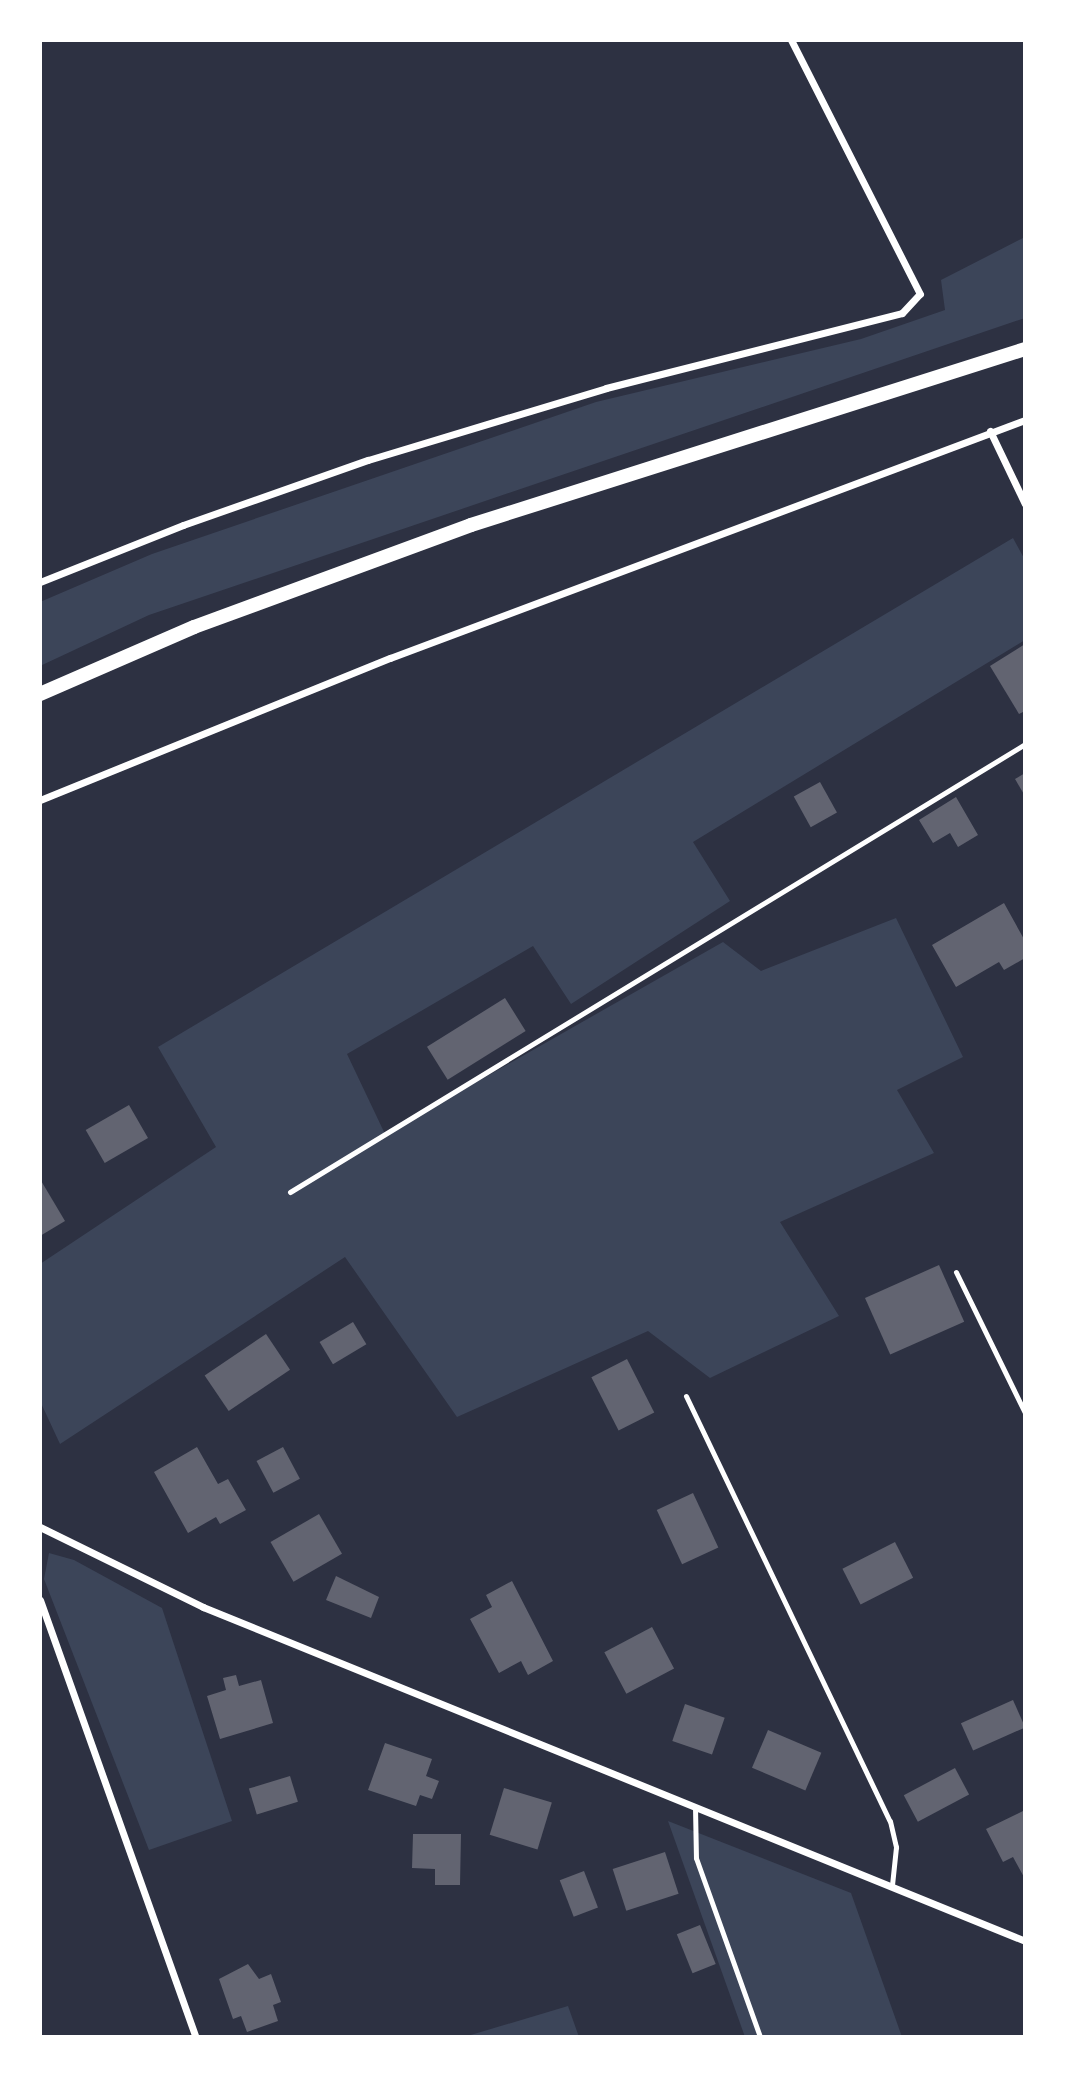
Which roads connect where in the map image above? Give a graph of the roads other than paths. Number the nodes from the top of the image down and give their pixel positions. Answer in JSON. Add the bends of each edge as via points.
{"nodes":[{"id":1,"x":790,"y":40,"type":"edge"},
{"id":2,"x":1025,"y":349,"type":"edge"},
{"id":3,"x":1025,"y":420,"type":"edge"},
{"id":4,"x":990,"y":431,"type":"junction"},
{"id":5,"x":1025,"y":504,"type":"edge"},
{"id":6,"x":40,"y":582,"type":"edge"},
{"id":7,"x":40,"y":694,"type":"edge"},
{"id":8,"x":1025,"y":744,"type":"edge"},
{"id":9,"x":40,"y":800,"type":"edge"},
{"id":10,"x":290,"y":1192,"type":"dead end"},
{"id":11,"x":956,"y":1272,"type":"dead end"},
{"id":12,"x":686,"y":1396,"type":"dead end"},
{"id":13,"x":1025,"y":1413,"type":"edge"},
{"id":14,"x":40,"y":1527,"type":"edge"},
{"id":15,"x":40,"y":1600,"type":"edge"},
{"id":16,"x":695,"y":1803,"type":"junction"},
{"id":17,"x":892,"y":1884,"type":"junction"},
{"id":18,"x":1025,"y":1941,"type":"edge"},
{"id":19,"x":195,"y":2037,"type":"edge"},
{"id":20,"x":760,"y":2037,"type":"edge"}],
"edges":[{"from":1,"to":6,"type":"street","via":[[920,294],[902,313],[606,388],[368,460],[183,525]]},
{"from":2,"to":7,"type":"main road","via":[[471,525],[194,627]]},
{"from":3,"to":4,"type":"street"},
{"from":4,"to":5,"type":"street"},
{"from":4,"to":9,"type":"street","via":[[390,658]]},
{"from":8,"to":10,"type":"lane"},
{"from":11,"to":13,"type":"lane"},
{"from":12,"to":17,"type":"lane","via":[[890,1821],[896,1847]]},
{"from":14,"to":16,"type":"street","via":[[203,1607],[551,1751]]},
{"from":15,"to":19,"type":"street"},
{"from":16,"to":17,"type":"street"},
{"from":16,"to":20,"type":"lane","via":[[696,1858]]},
{"from":17,"to":18,"type":"street"}]}
